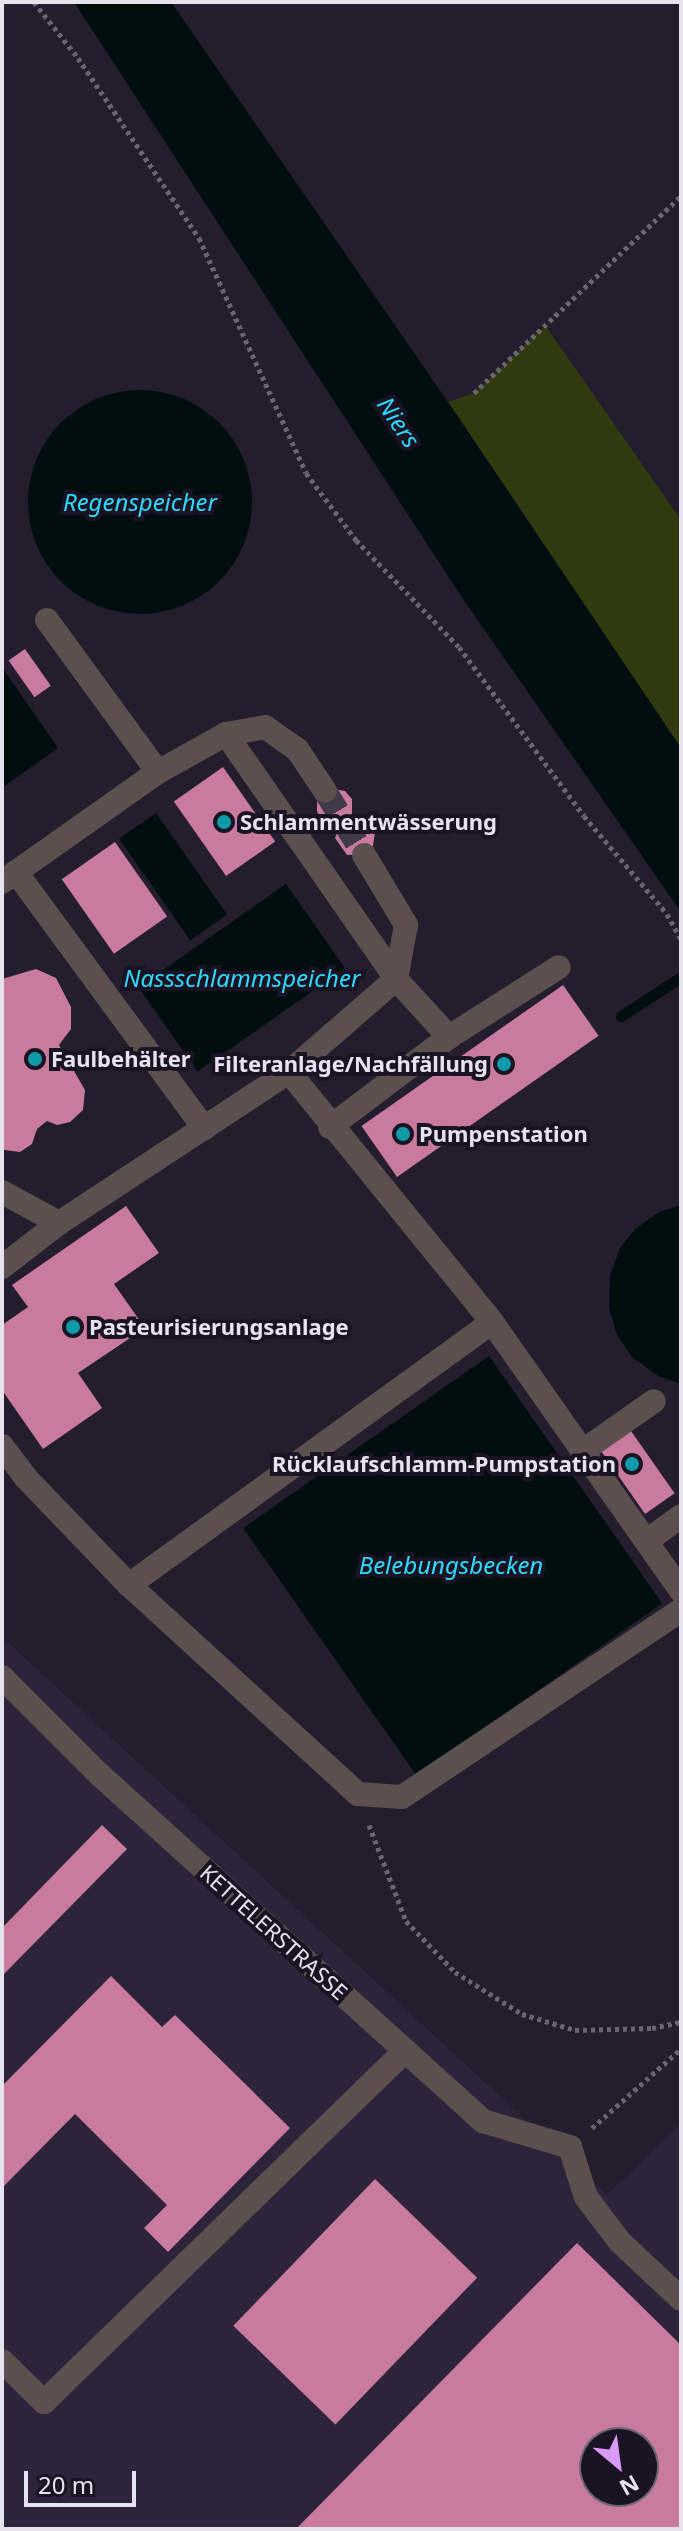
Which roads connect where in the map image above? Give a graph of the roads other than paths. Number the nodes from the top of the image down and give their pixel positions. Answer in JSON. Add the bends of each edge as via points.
{"nodes":[{"id":1,"x":47,"y":620,"type":"dead end"},
{"id":2,"x":226,"y":734,"type":"junction"},
{"id":3,"x":158,"y":772,"type":"junction"},
{"id":4,"x":325,"y":791,"type":"tunnel mouth"},
{"id":5,"x":364,"y":855,"type":"tunnel mouth"},
{"id":6,"x":9,"y":877,"type":"edge"},
{"id":7,"x":559,"y":967,"type":"dead end"},
{"id":8,"x":396,"y":979,"type":"junction"},
{"id":9,"x":449,"y":1037,"type":"junction"},
{"id":10,"x":289,"y":1072,"type":"junction"},
{"id":11,"x":330,"y":1127,"type":"junction"},
{"id":12,"x":204,"y":1128,"type":"junction"},
{"id":13,"x":2,"y":1192,"type":"edge"},
{"id":14,"x":59,"y":1223,"type":"junction"},
{"id":15,"x":2,"y":1267,"type":"edge"},
{"id":16,"x":492,"y":1322,"type":"junction"},
{"id":17,"x":654,"y":1401,"type":"dead end"},
{"id":18,"x":2,"y":1446,"type":"edge"},
{"id":19,"x":584,"y":1450,"type":"junction"},
{"id":20,"x":681,"y":1516,"type":"edge"},
{"id":21,"x":648,"y":1540,"type":"junction"},
{"id":22,"x":129,"y":1585,"type":"junction"},
{"id":23,"x":681,"y":1591,"type":"edge"},
{"id":24,"x":681,"y":1610,"type":"edge"},
{"id":25,"x":2,"y":1677,"type":"edge"},
{"id":26,"x":405,"y":2051,"type":"junction"},
{"id":27,"x":681,"y":2299,"type":"edge"},
{"id":28,"x":2,"y":2361,"type":"edge"}],
"edges":[{"from":1,"to":3,"type":"street"},
{"from":2,"to":3,"type":"street"},
{"from":2,"to":4,"type":"street","via":[[265,727],[297,749]]},
{"from":2,"to":8,"type":"street"},
{"from":3,"to":6,"type":"street"},
{"from":5,"to":8,"type":"street","via":[[406,925]]},
{"from":6,"to":12,"type":"street"},
{"from":7,"to":9,"type":"street"},
{"from":8,"to":9,"type":"street"},
{"from":8,"to":10,"type":"street"},
{"from":9,"to":11,"type":"street"},
{"from":10,"to":11,"type":"street"},
{"from":10,"to":12,"type":"street"},
{"from":11,"to":16,"type":"street"},
{"from":12,"to":14,"type":"street"},
{"from":13,"to":14,"type":"street"},
{"from":14,"to":15,"type":"street"},
{"from":16,"to":19,"type":"street"},
{"from":16,"to":22,"type":"street"},
{"from":17,"to":19,"type":"street"},
{"from":18,"to":22,"type":"street"},
{"from":19,"to":21,"type":"street"},
{"from":20,"to":21,"type":"street"},
{"from":21,"to":23,"type":"street"},
{"from":22,"to":24,"type":"street","via":[[358,1794],[402,1797]]},
{"from":25,"to":26,"type":"street","name":"KETTELERSTRASSE","via":[[99,1774]]},
{"from":26,"to":27,"type":"street","name":"KETTELERSTRASSE","via":[[483,2121],[570,2147],[586,2197],[620,2242]]},
{"from":26,"to":28,"type":"street","via":[[44,2402]]}]}
